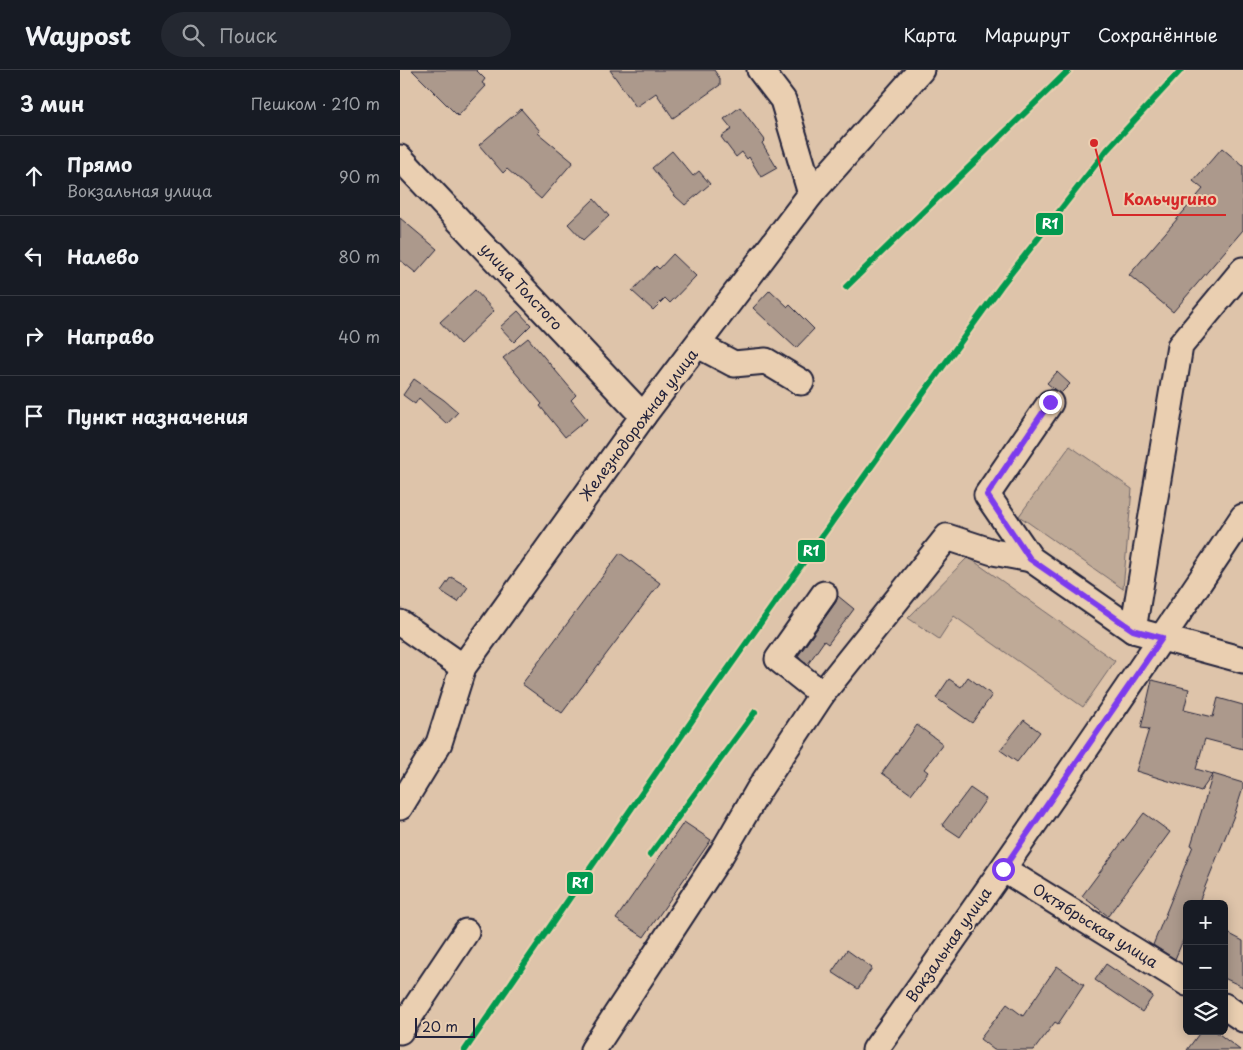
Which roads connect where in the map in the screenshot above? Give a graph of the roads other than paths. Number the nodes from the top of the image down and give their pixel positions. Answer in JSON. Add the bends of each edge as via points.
{"nodes":[{"id":1,"x":760,"y":70,"type":"edge"},
{"id":2,"x":921,"y":70,"type":"edge"},
{"id":3,"x":400,"y":158,"type":"edge"},
{"id":4,"x":812,"y":194,"type":"junction"},
{"id":5,"x":1243,"y":270,"type":"edge"},
{"id":6,"x":698,"y":345,"type":"junction"},
{"id":7,"x":801,"y":382,"type":"dead end"},
{"id":8,"x":1050,"y":402,"type":"dead end"},
{"id":9,"x":643,"y":416,"type":"junction"},
{"id":10,"x":1243,"y":517,"type":"edge"},
{"id":11,"x":1030,"y":559,"type":"junction"},
{"id":12,"x":824,"y":594,"type":"dead end"},
{"id":13,"x":400,"y":623,"type":"edge"},
{"id":14,"x":1133,"y":630,"type":"junction"},
{"id":15,"x":1162,"y":638,"type":"junction"},
{"id":16,"x":1243,"y":660,"type":"edge"},
{"id":17,"x":463,"y":667,"type":"junction"},
{"id":18,"x":822,"y":694,"type":"junction"},
{"id":19,"x":400,"y":807,"type":"edge"},
{"id":20,"x":1003,"y":869,"type":"junction"},
{"id":21,"x":466,"y":932,"type":"dead end"},
{"id":22,"x":1183,"y":981,"type":"edge"},
{"id":23,"x":1228,"y":1009,"type":"edge"},
{"id":24,"x":1243,"y":1019,"type":"edge"},
{"id":25,"x":400,"y":1031,"type":"edge"},
{"id":26,"x":593,"y":1050,"type":"edge"},
{"id":27,"x":875,"y":1050,"type":"edge"}],
"edges":[{"from":1,"to":4,"type":"street","via":[[783,100]]},
{"from":2,"to":4,"type":"street","name":"Железнодорожная улица"},
{"from":3,"to":9,"type":"street","name":"улица Толстого"},
{"from":4,"to":6,"type":"street","name":"Железнодорожная улица"},
{"from":5,"to":14,"type":"street","via":[[1180,346]]},
{"from":6,"to":7,"type":"street","via":[[734,364],[766,361]]},
{"from":6,"to":9,"type":"street","name":"Железнодорожная улица"},
{"from":8,"to":11,"type":"street","via":[[987,495]]},
{"from":9,"to":17,"type":"street","name":"Железнодорожная улица"},
{"from":10,"to":15,"type":"street","name":"Вокзальная улица"},
{"from":11,"to":14,"type":"street"},
{"from":11,"to":18,"type":"street","via":[[993,552],[947,537]]},
{"from":12,"to":18,"type":"street","via":[[778,659]]},
{"from":13,"to":17,"type":"street"},
{"from":14,"to":15,"type":"street"},
{"from":15,"to":16,"type":"street"},
{"from":15,"to":20,"type":"street","name":"Вокзальная улица"},
{"from":17,"to":19,"type":"street","name":"Железнодорожная улица","via":[[438,743]]},
{"from":18,"to":26,"type":"street"},
{"from":20,"to":22,"type":"street","name":"Октябрьская улица"},
{"from":20,"to":27,"type":"street","name":"Вокзальная улица"},
{"from":21,"to":25,"type":"street"},
{"from":23,"to":24,"type":"street"}]}
